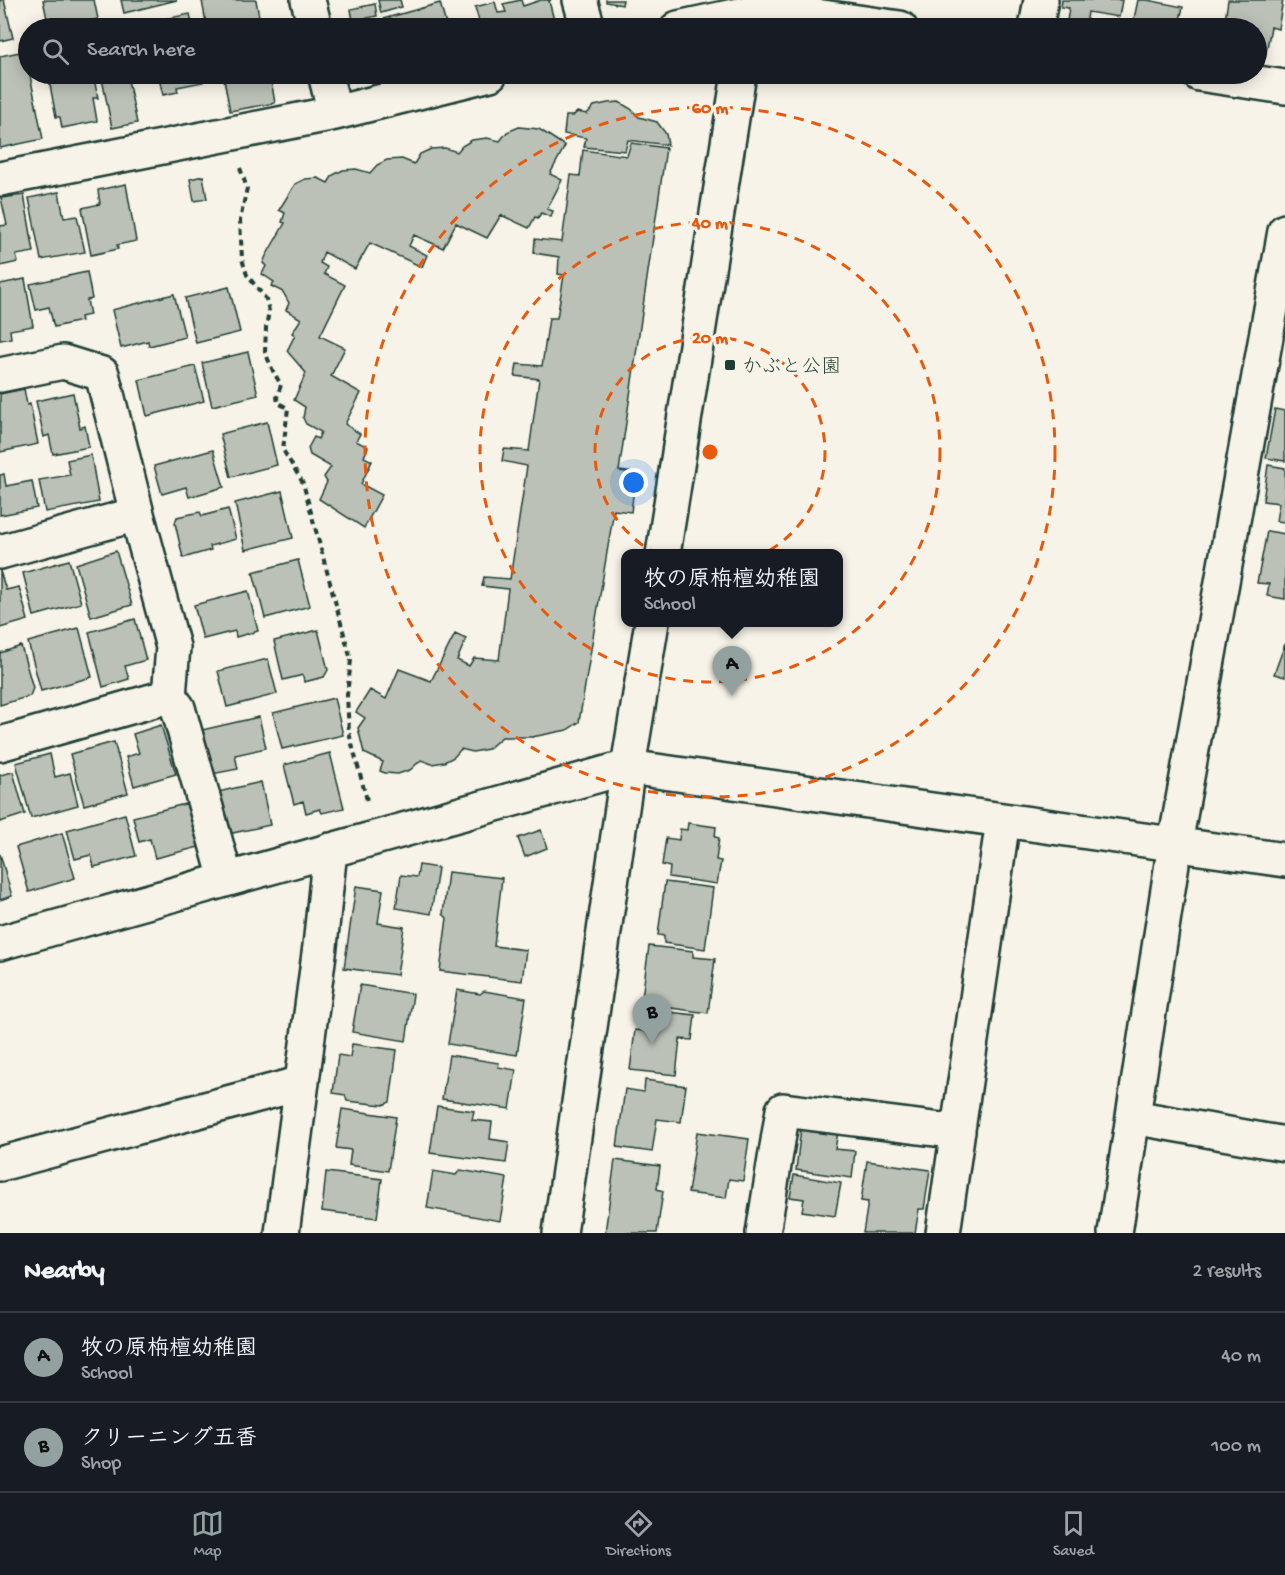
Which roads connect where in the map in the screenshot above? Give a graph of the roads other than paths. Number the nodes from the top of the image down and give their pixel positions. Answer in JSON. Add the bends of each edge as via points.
{"nodes":[{"id":1,"x":308,"y":0,"type":"edge"},
{"id":2,"x":580,"y":0,"type":"edge"},
{"id":3,"x":1041,"y":0,"type":"edge"},
{"id":4,"x":748,"y":14,"type":"edge"},
{"id":5,"x":312,"y":18,"type":"edge"},
{"id":6,"x":585,"y":18,"type":"edge"},
{"id":7,"x":728,"y":18,"type":"edge"},
{"id":8,"x":830,"y":18,"type":"edge"},
{"id":9,"x":1038,"y":18,"type":"edge"},
{"id":10,"x":328,"y":84,"type":"edge"},
{"id":11,"x":450,"y":84,"type":"edge"},
{"id":12,"x":737,"y":84,"type":"edge"},
{"id":13,"x":1265,"y":84,"type":"edge"},
{"id":14,"x":1285,"y":87,"type":"edge"},
{"id":15,"x":335,"y":113,"type":"junction"},
{"id":16,"x":0,"y":179,"type":"edge"},
{"id":17,"x":1285,"y":231,"type":"edge"},
{"id":18,"x":0,"y":375,"type":"edge"},
{"id":19,"x":138,"y":514,"type":"junction"},
{"id":20,"x":664,"y":549,"type":"edge"},
{"id":21,"x":0,"y":552,"type":"edge"},
{"id":22,"x":651,"y":627,"type":"edge"},
{"id":23,"x":169,"y":696,"type":"junction"},
{"id":24,"x":0,"y":744,"type":"edge"},
{"id":25,"x":628,"y":767,"type":"junction"},
{"id":26,"x":1003,"y":820,"type":"junction"},
{"id":27,"x":1175,"y":844,"type":"junction"},
{"id":28,"x":330,"y":850,"type":"junction"},
{"id":29,"x":1285,"y":860,"type":"edge"},
{"id":30,"x":226,"y":879,"type":"junction"},
{"id":31,"x":0,"y":943,"type":"edge"},
{"id":32,"x":302,"y":1083,"type":"junction"},
{"id":33,"x":1133,"y":1117,"type":"junction"},
{"id":34,"x":958,"y":1132,"type":"junction"},
{"id":35,"x":1285,"y":1144,"type":"edge"},
{"id":36,"x":0,"y":1164,"type":"edge"},
{"id":37,"x":282,"y":1233,"type":"edge"},
{"id":38,"x":560,"y":1233,"type":"edge"},
{"id":39,"x":763,"y":1233,"type":"edge"},
{"id":40,"x":943,"y":1233,"type":"edge"},
{"id":41,"x":1116,"y":1233,"type":"edge"}],
"edges":[{"from":1,"to":5,"type":"street"},
{"from":2,"to":6,"type":"street"},
{"from":3,"to":9,"type":"street"},
{"from":4,"to":7,"type":"street"},
{"from":4,"to":8,"type":"street","via":[[774,10]]},
{"from":10,"to":15,"type":"street"},
{"from":11,"to":15,"type":"street"},
{"from":12,"to":20,"type":"street"},
{"from":13,"to":14,"type":"street"},
{"from":15,"to":16,"type":"street"},
{"from":17,"to":27,"type":"street"},
{"from":18,"to":19,"type":"street","via":[[63,362],[102,374]]},
{"from":19,"to":21,"type":"street"},
{"from":19,"to":23,"type":"street","via":[[173,647]]},
{"from":22,"to":25,"type":"street"},
{"from":23,"to":24,"type":"street"},
{"from":23,"to":30,"type":"street","via":[[178,708]]},
{"from":25,"to":26,"type":"street"},
{"from":25,"to":28,"type":"street"},
{"from":25,"to":38,"type":"street"},
{"from":26,"to":27,"type":"street"},
{"from":26,"to":34,"type":"street"},
{"from":27,"to":29,"type":"street"},
{"from":27,"to":33,"type":"street"},
{"from":28,"to":30,"type":"street"},
{"from":28,"to":32,"type":"street"},
{"from":30,"to":31,"type":"street"},
{"from":32,"to":36,"type":"street"},
{"from":32,"to":37,"type":"street"},
{"from":33,"to":35,"type":"street"},
{"from":33,"to":41,"type":"street"},
{"from":34,"to":39,"type":"street","via":[[783,1110]]},
{"from":34,"to":40,"type":"street"}]}
